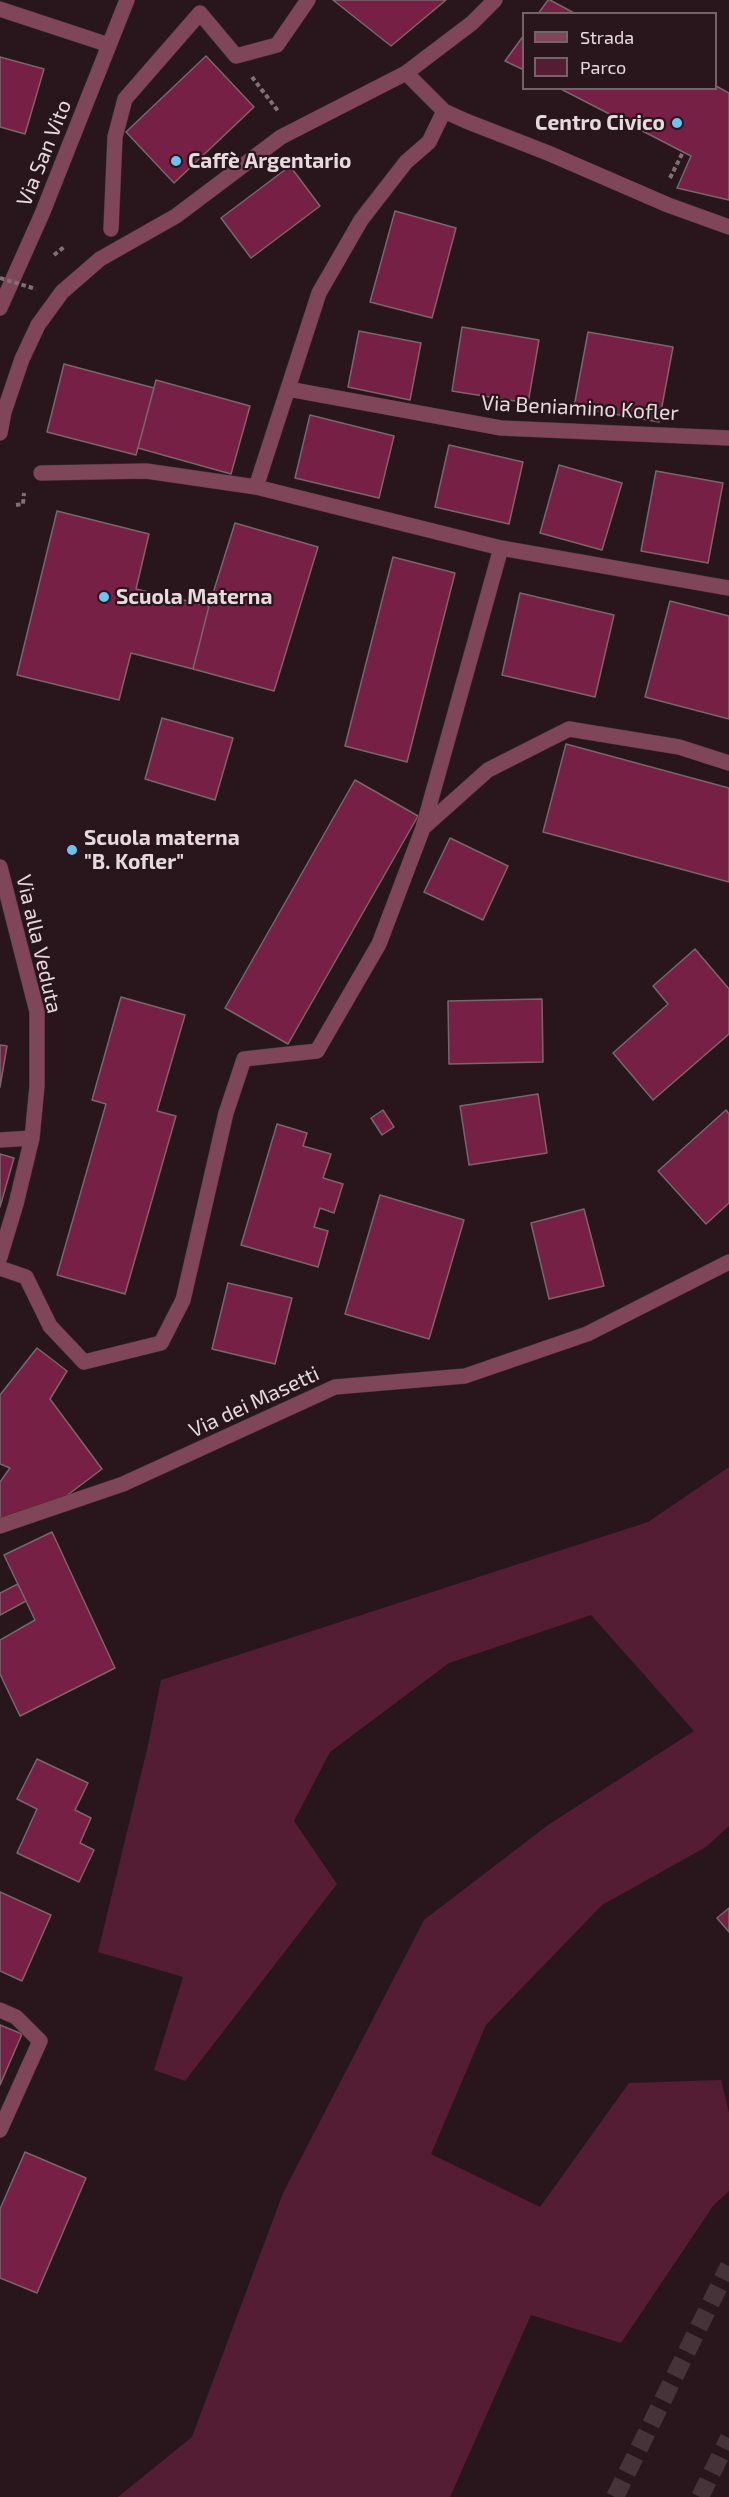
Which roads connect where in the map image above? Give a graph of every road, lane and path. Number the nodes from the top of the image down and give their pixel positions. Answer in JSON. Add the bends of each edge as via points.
{"nodes":[{"id":1,"x":127,"y":0,"type":"edge"},
{"id":2,"x":308,"y":0,"type":"edge"},
{"id":3,"x":495,"y":0,"type":"edge"},
{"id":4,"x":0,"y":9,"type":"edge"},
{"id":5,"x":109,"y":45,"type":"junction"},
{"id":6,"x":236,"y":56,"type":"junction"},
{"id":7,"x":406,"y":73,"type":"junction"},
{"id":8,"x":444,"y":111,"type":"junction"},
{"id":9,"x":279,"y":112,"type":"dead end"},
{"id":10,"x":683,"y":152,"type":"dead end"},
{"id":11,"x":669,"y":180,"type":"dead end"},
{"id":12,"x":729,"y":227,"type":"edge"},
{"id":13,"x":111,"y":229,"type":"dead end"},
{"id":14,"x":0,"y":278,"type":"edge"},
{"id":15,"x":36,"y":289,"type":"dead end"},
{"id":16,"x":0,"y":308,"type":"edge"},
{"id":17,"x":288,"y":389,"type":"junction"},
{"id":18,"x":0,"y":433,"type":"edge"},
{"id":19,"x":729,"y":438,"type":"edge"},
{"id":20,"x":41,"y":473,"type":"dead end"},
{"id":21,"x":256,"y":487,"type":"junction"},
{"id":22,"x":501,"y":548,"type":"junction"},
{"id":23,"x":729,"y":588,"type":"edge"},
{"id":24,"x":729,"y":763,"type":"edge"},
{"id":25,"x":423,"y":828,"type":"junction"},
{"id":26,"x":0,"y":867,"type":"edge"},
{"id":27,"x":32,"y":1138,"type":"junction"},
{"id":28,"x":0,"y":1140,"type":"edge"},
{"id":29,"x":0,"y":1257,"type":"edge"},
{"id":30,"x":729,"y":1262,"type":"edge"},
{"id":31,"x":0,"y":1268,"type":"edge"},
{"id":32,"x":0,"y":1526,"type":"edge"},
{"id":33,"x":0,"y":2010,"type":"edge"},
{"id":34,"x":0,"y":2130,"type":"edge"}],
"edges":[{"from":1,"to":5,"type":"street","name":"Via San Vito"},
{"from":2,"to":6,"type":"street","via":[[277,45]]},
{"from":3,"to":7,"type":"street","via":[[472,23]]},
{"from":4,"to":5,"type":"street"},
{"from":5,"to":16,"type":"street","name":"Via San Vito"},
{"from":6,"to":9,"type":"path"},
{"from":6,"to":13,"type":"street","via":[[200,13],[125,99],[115,137]]},
{"from":7,"to":8,"type":"street"},
{"from":7,"to":18,"type":"street","via":[[280,137],[176,216],[99,259],[62,292],[38,325],[22,359]]},
{"from":8,"to":12,"type":"street","via":[[657,201]]},
{"from":8,"to":17,"type":"street","via":[[429,142],[406,162],[361,219],[319,293]]},
{"from":10,"to":11,"type":"path"},
{"from":14,"to":15,"type":"path","bridge":true},
{"from":17,"to":19,"type":"street","name":"Via Beniamino Kofler","via":[[501,428]]},
{"from":17,"to":21,"type":"street"},
{"from":20,"to":21,"type":"street","via":[[146,471]]},
{"from":21,"to":22,"type":"street"},
{"from":22,"to":23,"type":"street"},
{"from":22,"to":25,"type":"street"},
{"from":24,"to":25,"type":"street","via":[[680,747],[569,729],[488,770]]},
{"from":25,"to":31,"type":"street","via":[[379,944],[317,1051],[244,1059],[226,1113],[183,1300],[161,1343],[84,1362],[50,1326],[26,1277]]},
{"from":26,"to":27,"type":"street","name":"Via alla Veduta","via":[[37,1012]]},
{"from":27,"to":28,"type":"street"},
{"from":27,"to":29,"type":"street","name":"Via alla Veduta"},
{"from":30,"to":32,"type":"street","name":"Via dei Masetti","via":[[587,1334],[465,1376],[335,1387],[123,1484]]},
{"from":33,"to":34,"type":"street","via":[[16,2017],[40,2041]]}]}
